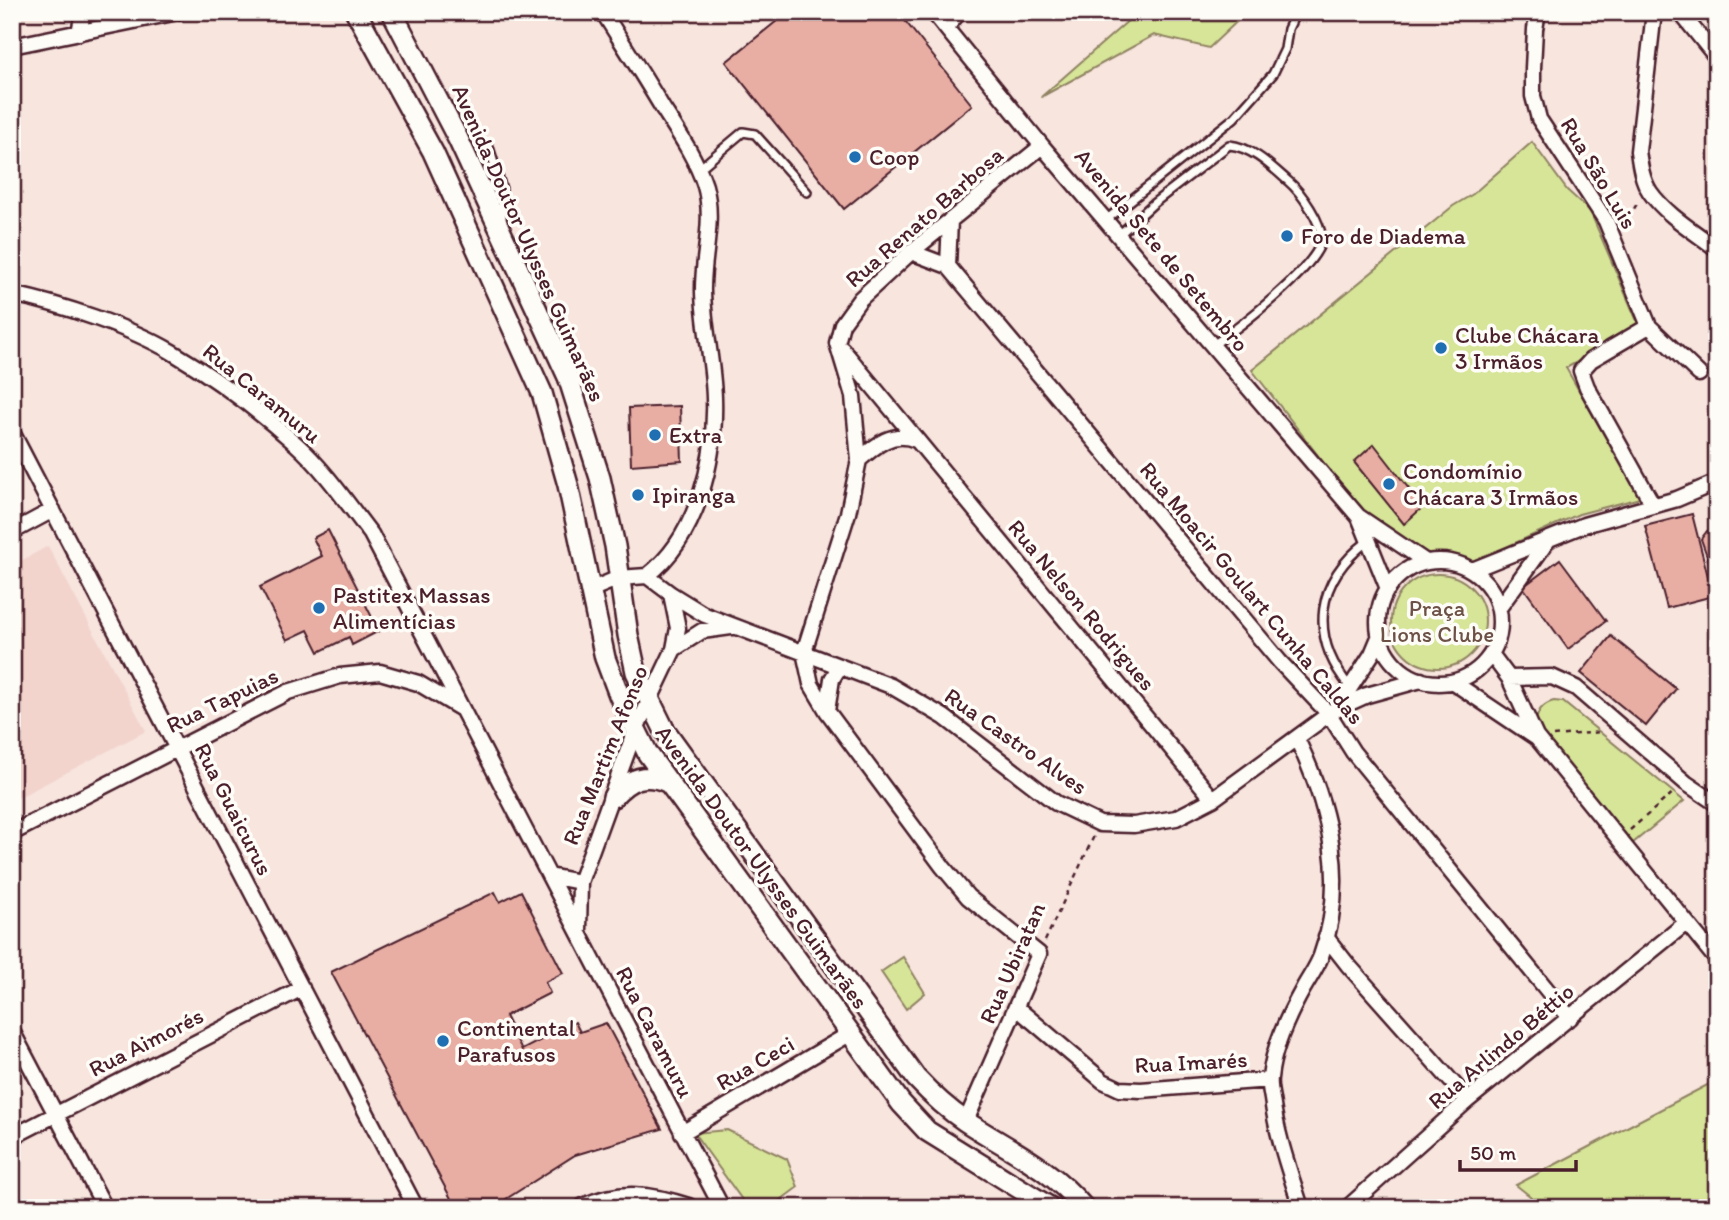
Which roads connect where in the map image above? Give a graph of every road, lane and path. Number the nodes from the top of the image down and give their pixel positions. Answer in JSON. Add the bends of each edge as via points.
{"nodes":[{"id":1,"x":83,"y":12,"type":"edge"},
{"id":2,"x":178,"y":12,"type":"edge"},
{"id":3,"x":356,"y":12,"type":"edge"},
{"id":4,"x":392,"y":12,"type":"edge"},
{"id":5,"x":603,"y":12,"type":"edge"},
{"id":6,"x":933,"y":12,"type":"edge"},
{"id":7,"x":959,"y":12,"type":"edge"},
{"id":8,"x":1296,"y":12,"type":"edge"},
{"id":9,"x":1538,"y":12,"type":"edge"},
{"id":10,"x":1654,"y":12,"type":"edge"},
{"id":11,"x":1680,"y":12,"type":"edge"},
{"id":12,"x":946,"y":28,"type":"junction"},
{"id":13,"x":79,"y":33,"type":"junction"},
{"id":14,"x":12,"y":46,"type":"edge"},
{"id":15,"x":1717,"y":58,"type":"edge"},
{"id":16,"x":1042,"y":146,"type":"junction"},
{"id":17,"x":489,"y":147,"type":"dead end"},
{"id":18,"x":698,"y":170,"type":"junction"},
{"id":19,"x":1647,"y":186,"type":"junction"},
{"id":20,"x":807,"y":192,"type":"dead end"},
{"id":21,"x":950,"y":220,"type":"junction"},
{"id":22,"x":1106,"y":220,"type":"junction"},
{"id":23,"x":501,"y":228,"type":"junction"},
{"id":24,"x":1119,"y":235,"type":"junction"},
{"id":25,"x":1615,"y":241,"type":"junction"},
{"id":26,"x":1717,"y":249,"type":"edge"},
{"id":27,"x":911,"y":252,"type":"junction"},
{"id":28,"x":948,"y":266,"type":"junction"},
{"id":29,"x":12,"y":293,"type":"edge"},
{"id":30,"x":1649,"y":326,"type":"junction"},
{"id":31,"x":836,"y":343,"type":"junction"},
{"id":32,"x":1213,"y":345,"type":"junction"},
{"id":33,"x":1699,"y":374,"type":"dead end"},
{"id":34,"x":12,"y":432,"type":"edge"},
{"id":35,"x":916,"y":440,"type":"junction"},
{"id":36,"x":859,"y":460,"type":"junction"},
{"id":37,"x":1717,"y":482,"type":"edge"},
{"id":38,"x":1653,"y":505,"type":"junction"},
{"id":39,"x":53,"y":510,"type":"junction"},
{"id":40,"x":1358,"y":516,"type":"junction"},
{"id":41,"x":12,"y":532,"type":"edge"},
{"id":42,"x":1550,"y":537,"type":"junction"},
{"id":43,"x":1368,"y":541,"type":"junction"},
{"id":44,"x":1426,"y":562,"type":"junction"},
{"id":45,"x":1472,"y":570,"type":"junction"},
{"id":46,"x":648,"y":576,"type":"junction"},
{"id":47,"x":619,"y":578,"type":"junction"},
{"id":48,"x":1388,"y":589,"type":"junction"},
{"id":49,"x":590,"y":590,"type":"junction"},
{"id":50,"x":671,"y":594,"type":"junction"},
{"id":51,"x":1499,"y":608,"type":"junction"},
{"id":52,"x":733,"y":627,"type":"junction"},
{"id":53,"x":1380,"y":635,"type":"junction"},
{"id":54,"x":674,"y":649,"type":"junction"},
{"id":55,"x":804,"y":652,"type":"junction"},
{"id":56,"x":1491,"y":654,"type":"junction"},
{"id":57,"x":840,"y":666,"type":"junction"},
{"id":58,"x":1509,"y":678,"type":"junction"},
{"id":59,"x":1421,"y":680,"type":"junction"},
{"id":60,"x":1453,"y":682,"type":"junction"},
{"id":61,"x":1350,"y":688,"type":"junction"},
{"id":62,"x":649,"y":700,"type":"junction"},
{"id":63,"x":461,"y":709,"type":"junction"},
{"id":64,"x":827,"y":711,"type":"junction"},
{"id":65,"x":1333,"y":712,"type":"junction"},
{"id":66,"x":1626,"y":730,"type":"junction"},
{"id":67,"x":635,"y":731,"type":"junction"},
{"id":68,"x":1536,"y":737,"type":"junction"},
{"id":69,"x":1297,"y":739,"type":"junction"},
{"id":70,"x":176,"y":747,"type":"junction"},
{"id":71,"x":667,"y":782,"type":"junction"},
{"id":72,"x":1686,"y":783,"type":"junction"},
{"id":73,"x":613,"y":797,"type":"junction"},
{"id":74,"x":1213,"y":799,"type":"junction"},
{"id":75,"x":1717,"y":804,"type":"edge"},
{"id":76,"x":1100,"y":824,"type":"junction"},
{"id":77,"x":12,"y":832,"type":"edge"},
{"id":78,"x":1619,"y":839,"type":"junction"},
{"id":79,"x":550,"y":876,"type":"junction"},
{"id":80,"x":580,"y":882,"type":"junction"},
{"id":81,"x":1686,"y":923,"type":"junction"},
{"id":82,"x":579,"y":934,"type":"junction"},
{"id":83,"x":1326,"y":937,"type":"junction"},
{"id":84,"x":1040,"y":954,"type":"junction"},
{"id":85,"x":1717,"y":960,"type":"edge"},
{"id":86,"x":302,"y":988,"type":"junction"},
{"id":87,"x":1017,"y":1008,"type":"junction"},
{"id":88,"x":1570,"y":1018,"type":"junction"},
{"id":89,"x":12,"y":1031,"type":"edge"},
{"id":90,"x":851,"y":1033,"type":"junction"},
{"id":91,"x":1269,"y":1080,"type":"junction"},
{"id":92,"x":1468,"y":1100,"type":"junction"},
{"id":93,"x":55,"y":1115,"type":"junction"},
{"id":94,"x":966,"y":1121,"type":"junction"},
{"id":95,"x":681,"y":1133,"type":"junction"},
{"id":96,"x":12,"y":1137,"type":"edge"},
{"id":97,"x":1047,"y":1207,"type":"edge"},
{"id":98,"x":104,"y":1208,"type":"edge"},
{"id":99,"x":416,"y":1208,"type":"edge"},
{"id":100,"x":584,"y":1208,"type":"edge"},
{"id":101,"x":688,"y":1208,"type":"edge"},
{"id":102,"x":722,"y":1208,"type":"edge"},
{"id":103,"x":1084,"y":1208,"type":"edge"},
{"id":104,"x":1301,"y":1208,"type":"edge"},
{"id":105,"x":1347,"y":1208,"type":"edge"}],
"edges":[{"from":1,"to":13,"type":"street"},
{"from":2,"to":13,"type":"street"},
{"from":3,"to":49,"type":"main road","name":"Avenida Doutor Ulysses Guimarães","via":[[433,152],[542,393]]},
{"from":4,"to":23,"type":"main road","name":"Avenida Doutor Ulysses Guimarães"},
{"from":5,"to":18,"type":"street"},
{"from":6,"to":12,"type":"street","name":"Avenida Sete de Setembro"},
{"from":7,"to":12,"type":"street"},
{"from":8,"to":22,"type":"lane","via":[[1273,74],[1234,118]]},
{"from":9,"to":25,"type":"street","name":"Rua São Luis","via":[[1533,96],[1539,119],[1596,203]]},
{"from":10,"to":19,"type":"street","via":[[1638,151]]},
{"from":11,"to":15,"type":"street"},
{"from":12,"to":16,"type":"street","name":"Avenida Sete de Setembro"},
{"from":13,"to":14,"type":"street"},
{"from":16,"to":21,"type":"street","name":"Rua Renato Barbosa"},
{"from":16,"to":22,"type":"street","name":"Avenida Sete de Setembro"},
{"from":17,"to":23,"type":"lane","via":[[502,189]]},
{"from":18,"to":20,"type":"lane","via":[[733,138],[743,132],[755,134]]},
{"from":18,"to":46,"type":"street","via":[[709,209],[703,290],[713,433],[706,474],[680,541]]},
{"from":19,"to":25,"type":"path"},
{"from":19,"to":26,"type":"street"},
{"from":21,"to":27,"type":"street","name":"Rua Renato Barbosa"},
{"from":21,"to":28,"type":"street"},
{"from":22,"to":24,"type":"street","name":"Avenida Sete de Setembro"},
{"from":23,"to":47,"type":"main road","name":"Avenida Doutor Ulysses Guimarães","via":[[568,377],[585,427]]},
{"from":24,"to":32,"type":"street","name":"Avenida Sete de Setembro"},
{"from":24,"to":32,"type":"lane","via":[[1229,145],[1252,152],[1300,191],[1320,231],[1317,250],[1287,284]]},
{"from":25,"to":30,"type":"street","name":"Rua São Luis"},
{"from":27,"to":28,"type":"street","name":"Rua Moacir Goulart Cunha Caldas"},
{"from":27,"to":31,"type":"street","name":"Rua Renato Barbosa","via":[[848,313]]},
{"from":28,"to":65,"type":"street","name":"Rua Moacir Goulart Cunha Caldas","via":[[1280,662]]},
{"from":29,"to":63,"type":"street","name":"Rua Caramuru","via":[[125,329],[170,350],[216,380],[297,445],[371,534]]},
{"from":30,"to":33,"type":"street","name":"Rua São Luis"},
{"from":30,"to":38,"type":"street","via":[[1581,370]]},
{"from":31,"to":35,"type":"street","name":"Rua Nelson Rodrigues"},
{"from":31,"to":36,"type":"street","via":[[853,396]]},
{"from":32,"to":40,"type":"street","name":"Avenida Sete de Setembro"},
{"from":34,"to":39,"type":"street","name":"Rua Guaicurus"},
{"from":35,"to":36,"type":"street","via":[[893,438],[877,444]]},
{"from":35,"to":74,"type":"street","name":"Rua Nelson Rodrigues"},
{"from":36,"to":55,"type":"street","via":[[848,513]]},
{"from":37,"to":38,"type":"street"},
{"from":38,"to":42,"type":"street"},
{"from":39,"to":41,"type":"street"},
{"from":39,"to":70,"type":"street","name":"Rua Guaicurus"},
{"from":40,"to":43,"type":"street","name":"Avenida Sete de Setembro"},
{"from":40,"to":44,"type":"street","name":"Avenida Sete de Setembro"},
{"from":42,"to":45,"type":"street"},
{"from":42,"to":51,"type":"street"},
{"from":43,"to":48,"type":"street","name":"Avenida Sete de Setembro"},
{"from":43,"to":61,"type":"lane","via":[[1340,566],[1325,600],[1324,638],[1329,656]]},
{"from":44,"to":45,"type":"street","via":[[1450,562]]},
{"from":44,"to":48,"type":"street","via":[[1411,568]]},
{"from":45,"to":51,"type":"street","via":[[1493,593]]},
{"from":46,"to":47,"type":"street"},
{"from":46,"to":50,"type":"street","name":"Rua Castro Alves"},
{"from":47,"to":49,"type":"street"},
{"from":47,"to":62,"type":"main road","name":"Avenida Doutor Ulysses Guimarães","via":[[636,672]]},
{"from":48,"to":53,"type":"street","via":[[1381,604]]},
{"from":49,"to":67,"type":"main road","name":"Avenida Doutor Ulysses Guimarães","via":[[605,657]]},
{"from":50,"to":52,"type":"street","name":"Rua Castro Alves"},
{"from":50,"to":54,"type":"street","name":"Rua Martim Afonso","via":[[678,628]]},
{"from":51,"to":56,"type":"street","via":[[1500,624]]},
{"from":52,"to":54,"type":"street","name":"Rua Castro Alves","via":[[702,631]]},
{"from":52,"to":55,"type":"street","name":"Rua Castro Alves"},
{"from":53,"to":59,"type":"street","via":[[1395,663]]},
{"from":53,"to":61,"type":"street","name":"Rua Castro Alves"},
{"from":54,"to":62,"type":"street","name":"Rua Martim Afonso"},
{"from":55,"to":57,"type":"street","name":"Rua Castro Alves"},
{"from":55,"to":64,"type":"street","via":[[811,684]]},
{"from":56,"to":58,"type":"street"},
{"from":56,"to":60,"type":"street","via":[[1468,676]]},
{"from":57,"to":64,"type":"street","via":[[832,679]]},
{"from":57,"to":76,"type":"street","name":"Rua Castro Alves","via":[[891,686],[944,717],[1056,803]]},
{"from":58,"to":66,"type":"street","via":[[1552,677],[1576,688]]},
{"from":58,"to":68,"type":"street"},
{"from":59,"to":60,"type":"street"},
{"from":59,"to":65,"type":"street","name":"Rua Castro Alves","via":[[1367,695]]},
{"from":60,"to":68,"type":"street"},
{"from":61,"to":65,"type":"street","name":"Rua Castro Alves"},
{"from":62,"to":67,"type":"street","name":"Rua Martim Afonso"},
{"from":62,"to":94,"type":"main road","name":"Avenida Doutor Ulysses Guimarães","via":[[664,729],[916,1078]]},
{"from":63,"to":70,"type":"street","name":"Rua Tapuias","via":[[418,682],[380,672],[340,676],[288,692]]},
{"from":63,"to":79,"type":"street","name":"Rua Caramuru"},
{"from":64,"to":84,"type":"street","via":[[968,897]]},
{"from":65,"to":69,"type":"street","name":"Rua Castro Alves"},
{"from":65,"to":88,"type":"street","name":"Rua Moacir Goulart Cunha Caldas","via":[[1353,752]]},
{"from":66,"to":68,"type":"path"},
{"from":66,"to":72,"type":"street"},
{"from":67,"to":71,"type":"main road","name":"Avenida Doutor Ulysses Guimarães"},
{"from":67,"to":73,"type":"street","name":"Rua Martim Afonso"},
{"from":68,"to":78,"type":"street"},
{"from":69,"to":74,"type":"street","name":"Rua Castro Alves"},
{"from":69,"to":83,"type":"street","via":[[1324,805],[1333,852],[1335,896]]},
{"from":70,"to":77,"type":"street","name":"Rua Tapuias"},
{"from":70,"to":86,"type":"street","name":"Rua Guaicurus"},
{"from":71,"to":73,"type":"main road","via":[[637,778]]},
{"from":71,"to":90,"type":"main road","name":"Avenida Doutor Ulysses Guimarães"},
{"from":72,"to":75,"type":"street"},
{"from":72,"to":78,"type":"path"},
{"from":73,"to":80,"type":"street","name":"Rua Martim Afonso"},
{"from":74,"to":76,"type":"street","name":"Rua Castro Alves","via":[[1177,818],[1134,825]]},
{"from":76,"to":84,"type":"path","name":"Rua Ubiratan"},
{"from":78,"to":81,"type":"street"},
{"from":79,"to":80,"type":"street"},
{"from":79,"to":82,"type":"street","name":"Rua Caramuru"},
{"from":80,"to":82,"type":"street","name":"Rua Martim Afonso"},
{"from":81,"to":85,"type":"street"},
{"from":81,"to":88,"type":"street","name":"Rua Arlindo Béttio"},
{"from":82,"to":95,"type":"street","name":"Rua Caramuru"},
{"from":83,"to":91,"type":"street","via":[[1321,957],[1278,1041]]},
{"from":83,"to":92,"type":"street"},
{"from":84,"to":87,"type":"street","name":"Rua Ubiratan"},
{"from":86,"to":93,"type":"street","name":"Rua Aimorés"},
{"from":86,"to":99,"type":"street","name":"Rua Guaicurus"},
{"from":87,"to":91,"type":"street","name":"Rua Imarés","via":[[1103,1081],[1120,1088]]},
{"from":87,"to":94,"type":"street","name":"Rua Ubiratan"},
{"from":88,"to":92,"type":"street","name":"Rua Arlindo Béttio"},
{"from":89,"to":93,"type":"street"},
{"from":90,"to":95,"type":"street","name":"Rua Ceci"},
{"from":90,"to":97,"type":"main road","name":"Avenida Doutor Ulysses Guimarães","via":[[927,1131]]},
{"from":91,"to":104,"type":"street","via":[[1282,1147]]},
{"from":92,"to":105,"type":"street","name":"Rua Arlindo Béttio"},
{"from":93,"to":96,"type":"street","name":"Rua Aimorés"},
{"from":93,"to":98,"type":"street"},
{"from":94,"to":103,"type":"main road","name":"Avenida Doutor Ulysses Guimarães","via":[[1025,1155]]},
{"from":95,"to":102,"type":"street","name":"Rua Caramuru"},
{"from":100,"to":101,"type":"street","via":[[623,1196],[664,1200]]}]}
